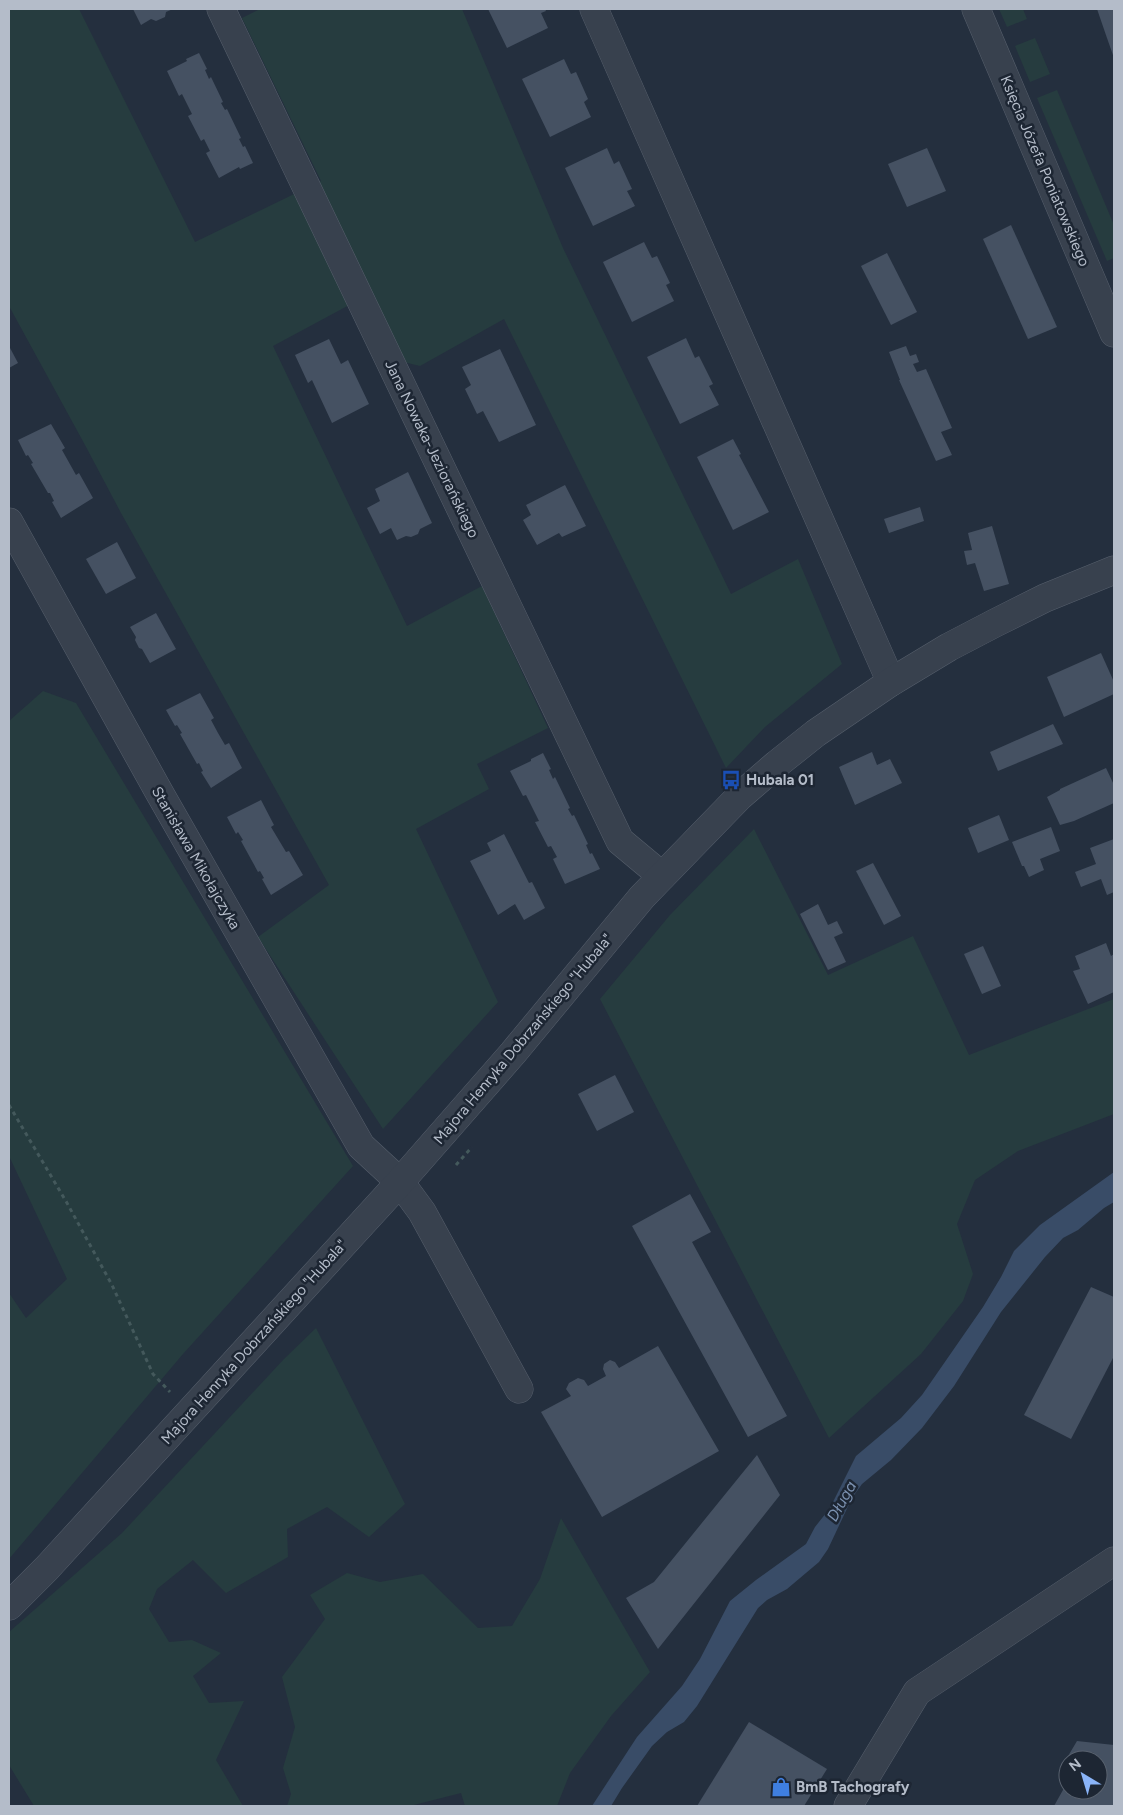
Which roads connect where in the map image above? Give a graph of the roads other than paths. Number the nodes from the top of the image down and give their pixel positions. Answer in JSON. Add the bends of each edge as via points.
{"nodes":[{"id":1,"x":221,"y":9,"type":"edge"},
{"id":2,"x":594,"y":9,"type":"edge"},
{"id":3,"x":976,"y":9,"type":"edge"},
{"id":4,"x":1114,"y":333,"type":"edge"},
{"id":5,"x":9,"y":522,"type":"edge"},
{"id":6,"x":1114,"y":570,"type":"edge"},
{"id":7,"x":890,"y":682,"type":"junction"},
{"id":8,"x":662,"y":876,"type":"junction"},
{"id":9,"x":400,"y":1182,"type":"junction"},
{"id":10,"x":520,"y":1389,"type":"dead end"},
{"id":11,"x":1114,"y":1561,"type":"edge"},
{"id":12,"x":9,"y":1606,"type":"edge"},
{"id":13,"x":848,"y":1806,"type":"edge"}],
"edges":[{"from":1,"to":8,"type":"street","name":"Jana Nowaka-Jeziorańskiego","via":[[620,841]]},
{"from":2,"to":7,"type":"street"},
{"from":3,"to":4,"type":"street","name":"Księcia Józefa Poniatowskiego"},
{"from":5,"to":9,"type":"street","name":"Stanisława Mikołajczyka","via":[[361,1146]]},
{"from":6,"to":7,"type":"street","name":"Majora Henryka Dobrzańskiego \"Hubala\"","via":[[994,623]]},
{"from":7,"to":8,"type":"street","name":"Majora Henryka Dobrzańskiego \"Hubala\"","via":[[777,764]]},
{"from":8,"to":9,"type":"street","name":"Majora Henryka Dobrzańskiego \"Hubala\""},
{"from":9,"to":10,"type":"street","name":"Stanisława Mikołajczyka","via":[[422,1212]]},
{"from":9,"to":12,"type":"street","name":"Majora Henryka Dobrzańskiego \"Hubala\""},
{"from":11,"to":13,"type":"street","via":[[918,1692]]}]}
